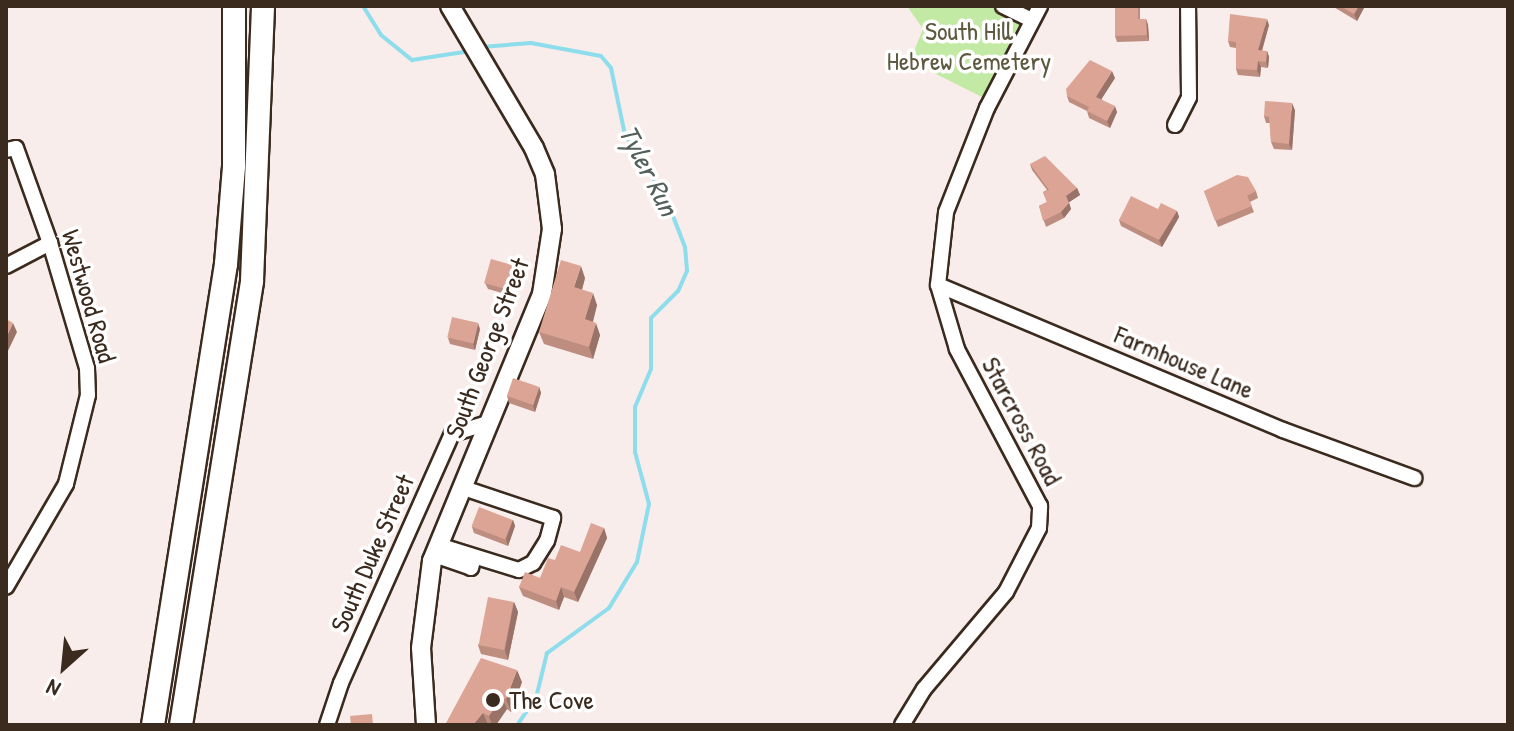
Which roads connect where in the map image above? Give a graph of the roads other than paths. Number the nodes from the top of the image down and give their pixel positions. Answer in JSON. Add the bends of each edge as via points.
{"nodes":[{"id":1,"x":234,"y":6,"type":"edge"},
{"id":2,"x":263,"y":6,"type":"edge"},
{"id":3,"x":450,"y":6,"type":"edge"},
{"id":4,"x":1003,"y":6,"type":"edge"},
{"id":5,"x":1040,"y":6,"type":"edge"},
{"id":6,"x":1188,"y":6,"type":"edge"},
{"id":7,"x":1032,"y":20,"type":"junction"},
{"id":8,"x":1175,"y":125,"type":"dead end"},
{"id":9,"x":11,"y":149,"type":"edge"},
{"id":10,"x":50,"y":243,"type":"junction"},
{"id":11,"x":6,"y":266,"type":"edge"},
{"id":12,"x":938,"y":285,"type":"junction"},
{"id":13,"x":485,"y":424,"type":"junction"},
{"id":14,"x":1414,"y":478,"type":"dead end"},
{"id":15,"x":461,"y":487,"type":"junction"},
{"id":16,"x":436,"y":550,"type":"junction"},
{"id":17,"x":6,"y":587,"type":"edge"},
{"id":18,"x":153,"y":725,"type":"edge"},
{"id":19,"x":181,"y":725,"type":"edge"},
{"id":20,"x":327,"y":725,"type":"edge"},
{"id":21,"x":426,"y":725,"type":"edge"},
{"id":22,"x":902,"y":725,"type":"edge"}],
"edges":[{"from":1,"to":18,"type":"highway","via":[[234,166],[226,264]]},
{"from":2,"to":19,"type":"highway","via":[[252,281]]},
{"from":3,"to":13,"type":"main road","name":"South George Street","via":[[545,174],[552,229],[542,294]]},
{"from":4,"to":7,"type":"street"},
{"from":5,"to":7,"type":"street","name":"Starcross Road"},
{"from":6,"to":8,"type":"street","via":[[1189,97]]},
{"from":7,"to":12,"type":"street","name":"Starcross Road","via":[[987,108],[946,212]]},
{"from":9,"to":10,"type":"street","name":"Westwood Road"},
{"from":10,"to":11,"type":"street"},
{"from":10,"to":17,"type":"street","name":"Westwood Road","via":[[87,368],[88,395],[66,484]]},
{"from":12,"to":14,"type":"street","name":"Farmhouse Lane","via":[[1283,430]]},
{"from":12,"to":22,"type":"street","name":"Starcross Road","via":[[957,349],[1040,506],[1039,528],[1006,592],[924,689]]},
{"from":13,"to":15,"type":"main road","name":"South George Street"},
{"from":13,"to":20,"type":"street","name":"South Duke Street","via":[[452,434]]},
{"from":15,"to":16,"type":"main road","name":"South George Street"},
{"from":15,"to":16,"type":"street","via":[[553,518],[547,541],[533,563],[519,570]]},
{"from":16,"to":21,"type":"main road","name":"South George Street","via":[[422,612]]}]}
